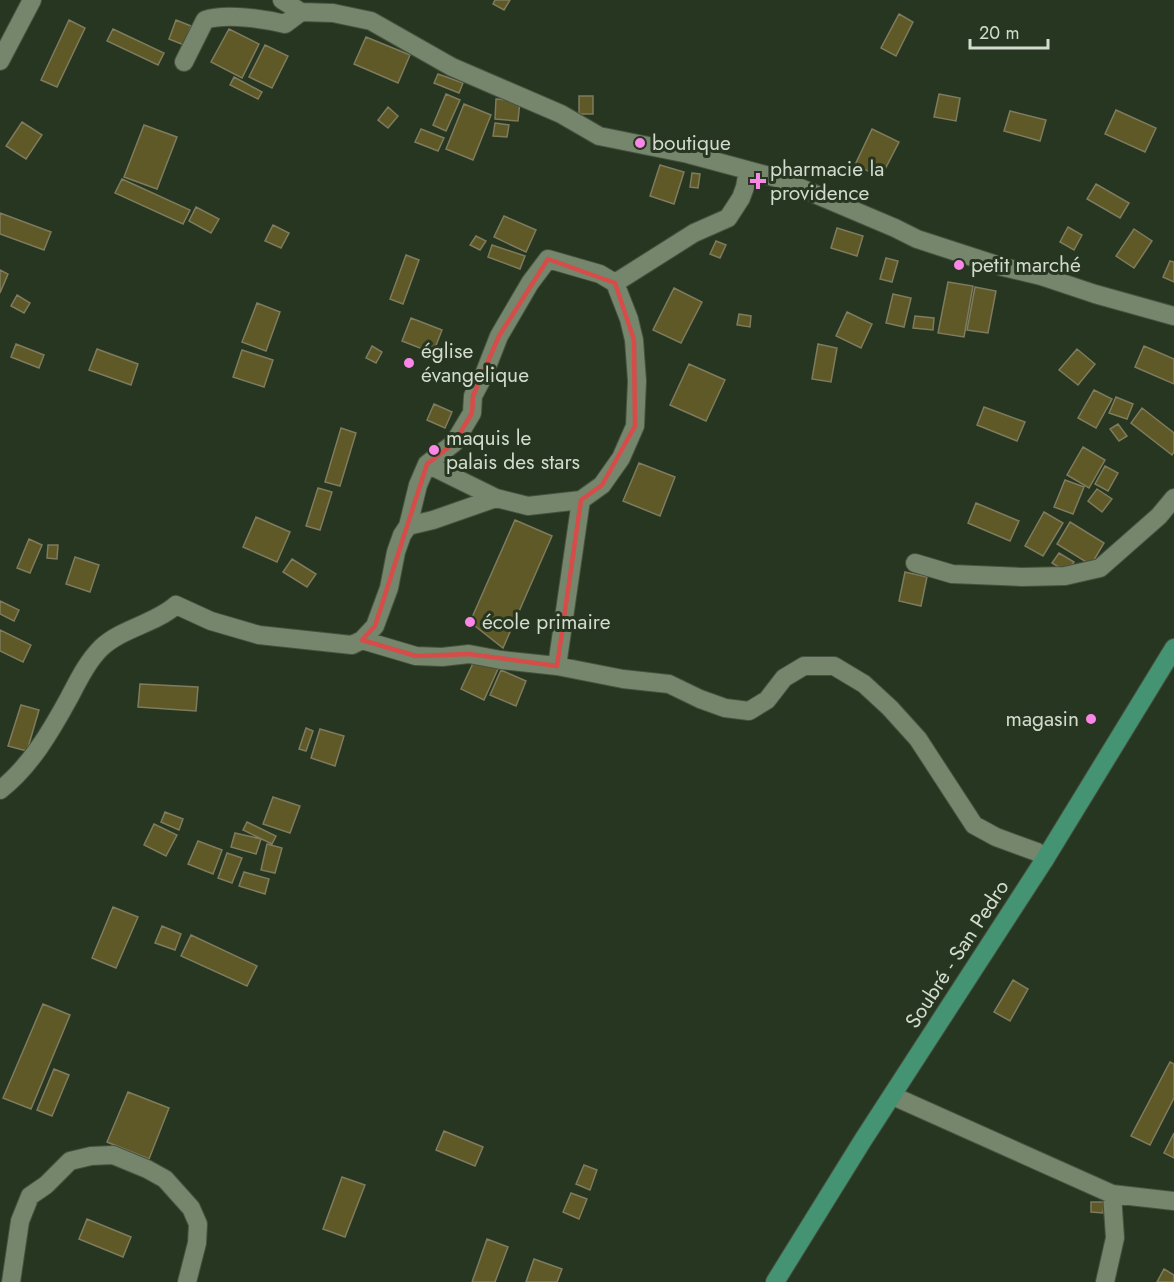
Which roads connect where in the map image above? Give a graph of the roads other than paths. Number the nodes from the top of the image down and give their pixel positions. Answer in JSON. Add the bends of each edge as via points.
{"nodes":[{"id":1,"x":32,"y":0,"type":"edge"},
{"id":2,"x":282,"y":0,"type":"edge"},
{"id":3,"x":301,"y":12,"type":"junction"},
{"id":4,"x":0,"y":61,"type":"edge"},
{"id":5,"x":184,"y":62,"type":"dead end"},
{"id":6,"x":748,"y":170,"type":"junction"},
{"id":7,"x":615,"y":283,"type":"junction"},
{"id":8,"x":1174,"y":316,"type":"edge"},
{"id":9,"x":428,"y":465,"type":"junction"},
{"id":10,"x":496,"y":498,"type":"junction"},
{"id":11,"x":1174,"y":498,"type":"edge"},
{"id":12,"x":581,"y":500,"type":"junction"},
{"id":13,"x":408,"y":526,"type":"junction"},
{"id":14,"x":915,"y":563,"type":"dead end"},
{"id":15,"x":362,"y":640,"type":"junction"},
{"id":16,"x":1174,"y":648,"type":"edge"},
{"id":17,"x":556,"y":666,"type":"junction"},
{"id":18,"x":0,"y":790,"type":"edge"},
{"id":19,"x":1045,"y":859,"type":"junction"},
{"id":20,"x":893,"y":1096,"type":"junction"},
{"id":21,"x":1112,"y":1194,"type":"junction"},
{"id":22,"x":1174,"y":1201,"type":"edge"},
{"id":23,"x":11,"y":1282,"type":"edge"},
{"id":24,"x":187,"y":1282,"type":"edge"},
{"id":25,"x":775,"y":1282,"type":"edge"},
{"id":26,"x":1105,"y":1282,"type":"edge"}],
"edges":[{"from":1,"to":4,"type":"street"},
{"from":2,"to":3,"type":"street"},
{"from":3,"to":5,"type":"street","via":[[285,24],[237,18],[206,20]]},
{"from":3,"to":6,"type":"street","via":[[333,13],[371,21],[452,67],[599,132]]},
{"from":6,"to":7,"type":"street","via":[[741,198],[728,218],[694,233]]},
{"from":6,"to":8,"type":"street","via":[[798,185],[917,239]]},
{"from":7,"to":9,"type":"street","via":[[600,274],[548,259],[499,336],[473,396],[472,413],[454,443]]},
{"from":7,"to":12,"type":"street","via":[[634,339],[635,426],[621,459],[602,485]]},
{"from":9,"to":10,"type":"street"},
{"from":9,"to":13,"type":"street","via":[[418,485]]},
{"from":10,"to":12,"type":"street","via":[[528,506]]},
{"from":10,"to":13,"type":"street"},
{"from":11,"to":14,"type":"street","via":[[1100,568],[1065,576],[1022,578],[952,574]]},
{"from":12,"to":17,"type":"street"},
{"from":13,"to":15,"type":"street","via":[[396,552],[389,588],[375,626]]},
{"from":15,"to":17,"type":"street","via":[[416,656],[469,654]]},
{"from":15,"to":18,"type":"street","via":[[352,645],[259,635],[211,621],[176,604],[102,648],[84,670],[30,760]]},
{"from":16,"to":19,"type":"main road","name":"Soubré - San Pedro"},
{"from":17,"to":19,"type":"street","via":[[669,684],[717,705],[749,711],[767,700],[784,678],[804,666],[834,666],[864,684],[918,739],[974,825]]},
{"from":19,"to":20,"type":"main road","name":"Soubré - San Pedro"},
{"from":20,"to":21,"type":"street"},
{"from":20,"to":25,"type":"main road","name":"Soubré - San Pedro"},
{"from":21,"to":22,"type":"street"},
{"from":21,"to":26,"type":"street","via":[[1114,1238]]},
{"from":23,"to":24,"type":"street","via":[[20,1221],[30,1196],[70,1161],[112,1155],[165,1179],[191,1208],[198,1224],[197,1243]]}]}
